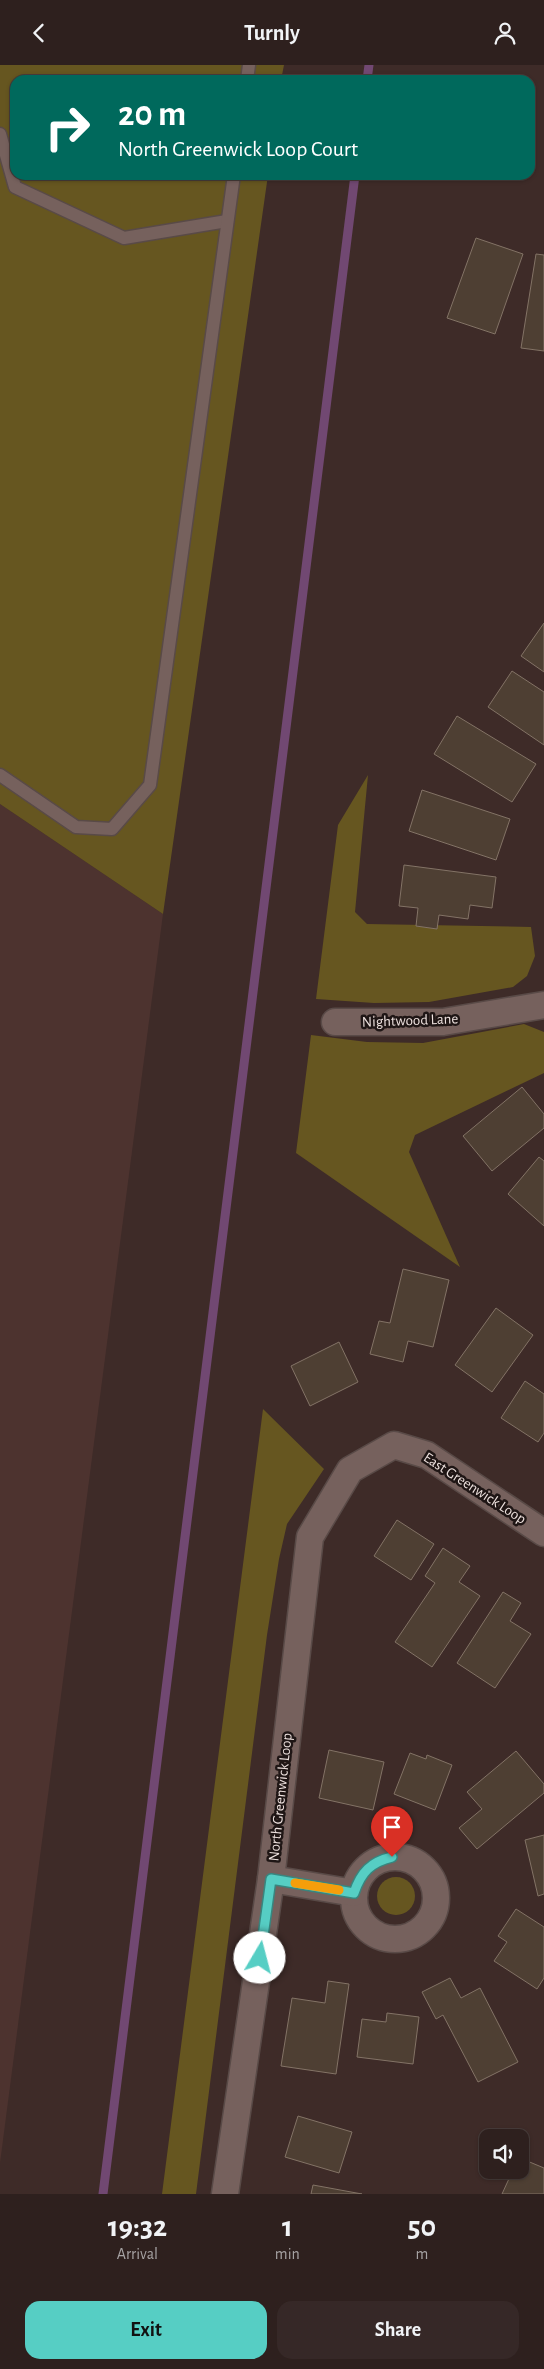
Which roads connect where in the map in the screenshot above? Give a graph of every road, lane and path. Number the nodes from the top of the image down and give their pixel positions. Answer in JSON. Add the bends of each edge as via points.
{"nodes":[{"id":1,"x":0,"y":134,"type":"edge"},
{"id":2,"x":10,"y":169,"type":"edge"},
{"id":3,"x":13,"y":180,"type":"edge"},
{"id":4,"x":233,"y":180,"type":"edge"},
{"id":5,"x":227,"y":221,"type":"junction"},
{"id":6,"x":0,"y":775,"type":"edge"},
{"id":7,"x":544,"y":1005,"type":"edge"},
{"id":8,"x":335,"y":1022,"type":"dead end"},
{"id":9,"x":350,"y":1470,"type":"joint"},
{"id":10,"x":544,"y":1533,"type":"edge"},
{"id":11,"x":271,"y":1879,"type":"junction"},
{"id":12,"x":354,"y":1893,"type":"dead end"},
{"id":13,"x":225,"y":2194,"type":"edge"}],
"edges":[{"from":1,"to":2,"type":"lane"},
{"from":3,"to":5,"type":"lane","via":[[15,187],[124,238]]},
{"from":4,"to":5,"type":"lane"},
{"from":5,"to":6,"type":"lane","via":[[150,785],[112,829],[76,827]]},
{"from":7,"to":8,"type":"street","name":"Nightwood Lane","via":[[443,1022]]},
{"from":9,"to":10,"type":"street","name":"East Greenwick Loop","via":[[394,1445],[428,1455]]},
{"from":9,"to":11,"type":"street","name":"North Greenwick Loop","via":[[310,1537]]},
{"from":11,"to":12,"type":"street"},
{"from":11,"to":13,"type":"street","name":"North Greenwick Loop"}]}
